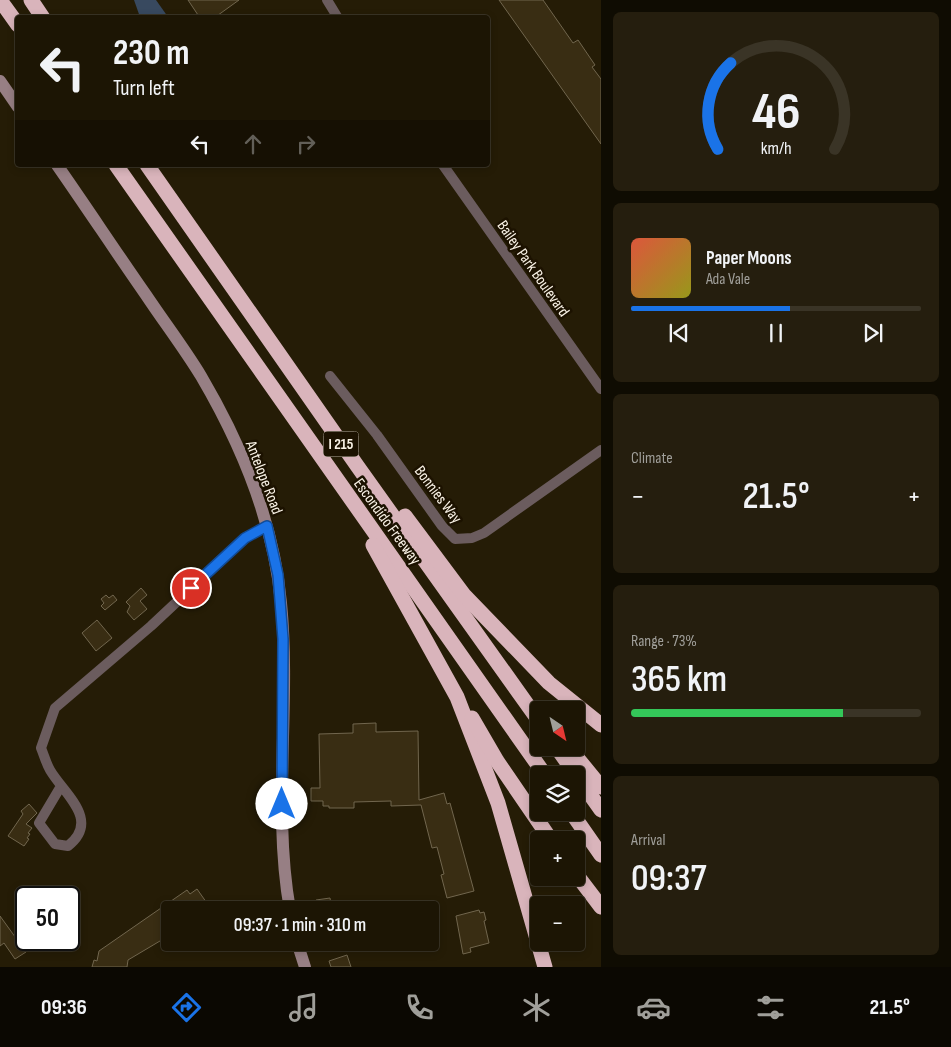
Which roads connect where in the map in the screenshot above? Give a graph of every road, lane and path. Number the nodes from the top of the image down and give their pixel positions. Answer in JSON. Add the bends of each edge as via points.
{"nodes":[{"id":1,"x":0,"y":0,"type":"edge"},
{"id":2,"x":31,"y":0,"type":"edge"},
{"id":3,"x":327,"y":0,"type":"edge"},
{"id":4,"x":41,"y":15,"type":"edge"},
{"id":5,"x":336,"y":15,"type":"edge"},
{"id":6,"x":15,"y":21,"type":"edge"},
{"id":7,"x":0,"y":81,"type":"edge"},
{"id":8,"x":15,"y":103,"type":"edge"},
{"id":9,"x":58,"y":167,"type":"edge"},
{"id":10,"x":117,"y":167,"type":"edge"},
{"id":11,"x":147,"y":167,"type":"edge"},
{"id":12,"x":444,"y":167,"type":"edge"},
{"id":13,"x":330,"y":376,"type":"dead end"},
{"id":14,"x":601,"y":389,"type":"edge"},
{"id":15,"x":601,"y":450,"type":"edge"},
{"id":16,"x":358,"y":467,"type":"junction"},
{"id":17,"x":337,"y":480,"type":"junction"},
{"id":18,"x":267,"y":526,"type":"junction"},
{"id":19,"x":519,"y":693,"type":"junction"},
{"id":20,"x":457,"y":697,"type":"junction"},
{"id":21,"x":532,"y":701,"type":"edge"},
{"id":22,"x":530,"y":708,"type":"edge"},
{"id":23,"x":601,"y":725,"type":"edge"},
{"id":24,"x":563,"y":756,"type":"edge"},
{"id":25,"x":576,"y":756,"type":"edge"},
{"id":26,"x":539,"y":766,"type":"edge"},
{"id":27,"x":61,"y":786,"type":"junction"},
{"id":28,"x":601,"y":787,"type":"edge"},
{"id":29,"x":601,"y":810,"type":"edge"},
{"id":30,"x":577,"y":821,"type":"edge"},
{"id":31,"x":545,"y":831,"type":"edge"},
{"id":32,"x":601,"y":855,"type":"edge"},
{"id":33,"x":585,"y":886,"type":"edge"},
{"id":34,"x":289,"y":901,"type":"edge"},
{"id":35,"x":601,"y":907,"type":"edge"},
{"id":36,"x":300,"y":951,"type":"edge"},
{"id":37,"x":305,"y":967,"type":"edge"},
{"id":38,"x":545,"y":967,"type":"edge"}],
"edges":[{"from":1,"to":6,"type":"highway"},
{"from":2,"to":4,"type":"highway"},
{"from":3,"to":5,"type":"street"},
{"from":7,"to":8,"type":"main road"},
{"from":9,"to":18,"type":"main road","name":"Antelope Road","via":[[200,375],[247,469]]},
{"from":10,"to":17,"type":"highway","name":"Escondido Freeway","number":"I 215"},
{"from":11,"to":16,"type":"highway","name":"Escondido Freeway","number":"I 215"},
{"from":12,"to":14,"type":"street","name":"Bailey Park Boulevard"},
{"from":13,"to":15,"type":"street","name":"Bonnies Way","via":[[455,539],[484,533]]},
{"from":16,"to":19,"type":"highway","name":"Escondido Freeway","number":"I 215"},
{"from":16,"to":23,"type":"highway","via":[[399,508],[464,595],[549,683]]},
{"from":17,"to":20,"type":"highway"},
{"from":17,"to":26,"type":"highway","name":"Escondido Freeway","number":"I 215"},
{"from":18,"to":27,"type":"street","via":[[245,538],[151,626],[55,708],[41,748],[49,769]]},
{"from":18,"to":34,"type":"main road","name":"Antelope Road","via":[[278,575],[283,639],[282,855]]},
{"from":19,"to":21,"type":"highway"},
{"from":19,"to":22,"type":"highway","name":"Escondido Freeway","number":"I 215"},
{"from":20,"to":31,"type":"highway"},
{"from":20,"to":38,"type":"highway","via":[[498,803]]},
{"from":24,"to":29,"type":"highway"},
{"from":25,"to":28,"type":"highway"},
{"from":27,"to":27,"type":"street","via":[[78,809],[82,825],[78,838],[68,846],[56,844],[38,823]]},
{"from":30,"to":32,"type":"highway"},
{"from":33,"to":35,"type":"highway"},
{"from":36,"to":37,"type":"main road"}]}
